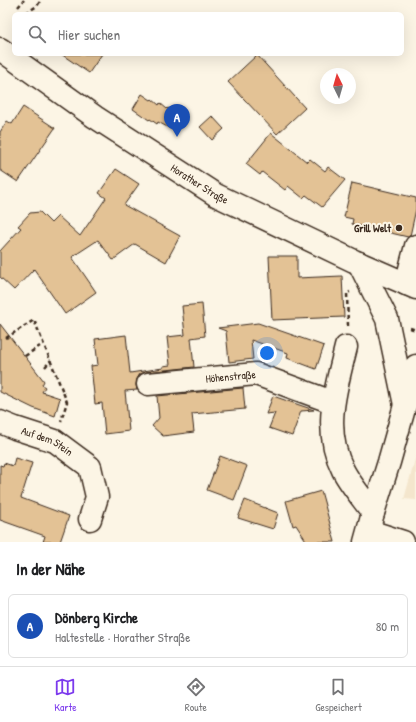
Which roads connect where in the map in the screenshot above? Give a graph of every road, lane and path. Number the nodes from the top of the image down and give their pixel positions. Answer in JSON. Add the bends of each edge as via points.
{"nodes":[{"id":1,"x":24,"y":0,"type":"edge"},
{"id":2,"x":41,"y":0,"type":"edge"},
{"id":3,"x":18,"y":7,"type":"dead end"},
{"id":4,"x":28,"y":12,"type":"edge"},
{"id":5,"x":3,"y":57,"type":"edge"},
{"id":6,"x":416,"y":246,"type":"edge"},
{"id":7,"x":359,"y":263,"type":"junction"},
{"id":8,"x":411,"y":286,"type":"edge"},
{"id":9,"x":347,"y":293,"type":"dead end"},
{"id":10,"x":6,"y":338,"type":"dead end"},
{"id":11,"x":346,"y":338,"type":"joint"},
{"id":12,"x":43,"y":344,"type":"junction"},
{"id":13,"x":24,"y":356,"type":"dead end"},
{"id":14,"x":50,"y":360,"type":"junction"},
{"id":15,"x":416,"y":366,"type":"edge"},
{"id":16,"x":45,"y":367,"type":"dead end"},
{"id":17,"x":148,"y":384,"type":"dead end"},
{"id":18,"x":411,"y":399,"type":"edge"},
{"id":19,"x":332,"y":402,"type":"junction"},
{"id":20,"x":0,"y":422,"type":"edge"},
{"id":21,"x":55,"y":441,"type":"junction"},
{"id":22,"x":90,"y":519,"type":"dead end"},
{"id":23,"x":369,"y":529,"type":"edge"},
{"id":24,"x":403,"y":542,"type":"edge"}],
"edges":[{"from":1,"to":3,"type":"path"},
{"from":2,"to":4,"type":"path"},
{"from":5,"to":7,"type":"main road","name":"Horather Straße","via":[[216,195]]},
{"from":6,"to":8,"type":"main road"},
{"from":7,"to":8,"type":"main road","name":"Horather Straße"},
{"from":7,"to":18,"type":"main road","via":[[387,319]]},
{"from":9,"to":11,"type":"path","via":[[349,323]]},
{"from":10,"to":12,"type":"path","via":[[34,320]]},
{"from":11,"to":19,"type":"main road"},
{"from":12,"to":13,"type":"path"},
{"from":12,"to":14,"type":"path"},
{"from":14,"to":16,"type":"path"},
{"from":14,"to":21,"type":"path","via":[[67,402]]},
{"from":15,"to":18,"type":"main road"},
{"from":17,"to":19,"type":"main road","name":"Höhenstraße","via":[[256,374]]},
{"from":18,"to":23,"type":"main road"},
{"from":19,"to":23,"type":"main road","via":[[334,447]]},
{"from":20,"to":21,"type":"main road","name":"Auf dem Stein"},
{"from":21,"to":22,"type":"main road","name":"Auf dem Stein","via":[[90,467],[97,496]]},
{"from":23,"to":24,"type":"main road"}]}
